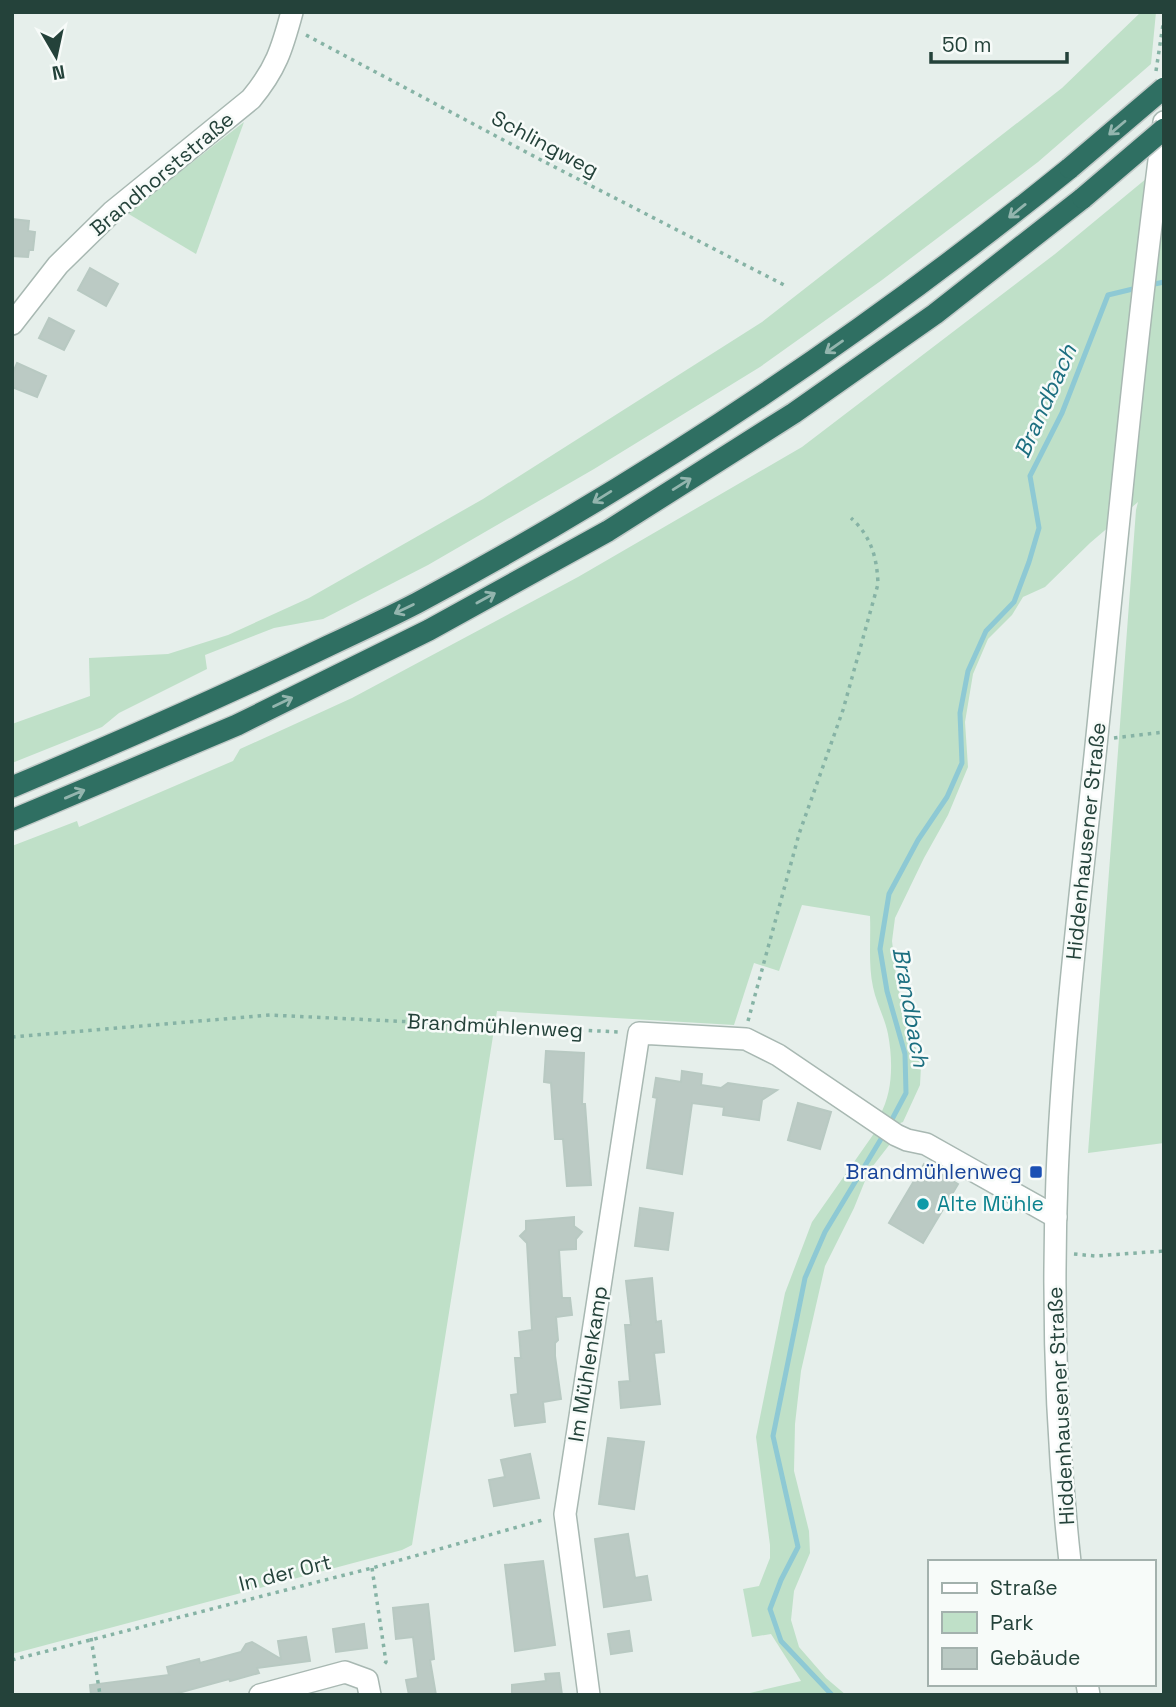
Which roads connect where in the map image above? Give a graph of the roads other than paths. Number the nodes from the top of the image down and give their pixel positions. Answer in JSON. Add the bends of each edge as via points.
{"nodes":[{"id":1,"x":290,"y":19,"type":"edge"},
{"id":2,"x":1164,"y":88,"type":"edge"},
{"id":3,"x":1164,"y":122,"type":"edge"},
{"id":4,"x":1164,"y":129,"type":"edge"},
{"id":5,"x":12,"y":324,"type":"edge"},
{"id":6,"x":12,"y":787,"type":"edge"},
{"id":7,"x":12,"y":820,"type":"edge"},
{"id":8,"x":1056,"y":1217,"type":"junction"},
{"id":9,"x":1070,"y":1560,"type":"edge"},
{"id":10,"x":369,"y":1688,"type":"edge"},
{"id":11,"x":267,"y":1693,"type":"edge"},
{"id":12,"x":589,"y":1695,"type":"edge"}],
"edges":[{"from":1,"to":5,"type":"street","name":"Brandhorststraße","via":[[278,59],[251,99],[112,212],[58,265]]},
{"from":2,"to":6,"type":"highway","one_way":true,"bridge":true,"via":[[914,290],[776,388],[595,502],[416,603],[165,723]]},
{"from":3,"to":8,"type":"street","name":"Hiddenhausener Straße","via":[[1139,321],[1072,979]]},
{"from":7,"to":4,"type":"highway","one_way":true,"bridge":true,"via":[[237,725],[429,630],[608,531],[794,413],[935,314]]},
{"from":8,"to":9,"type":"street","name":"Hiddenhausener Straße","via":[[1056,1391]]},
{"from":8,"to":12,"type":"street","name":"Im Mühlenkamp","via":[[926,1144],[896,1135],[778,1055],[746,1039],[639,1033],[565,1514]]},
{"from":10,"to":11,"type":"street","via":[[345,1672]]}]}
